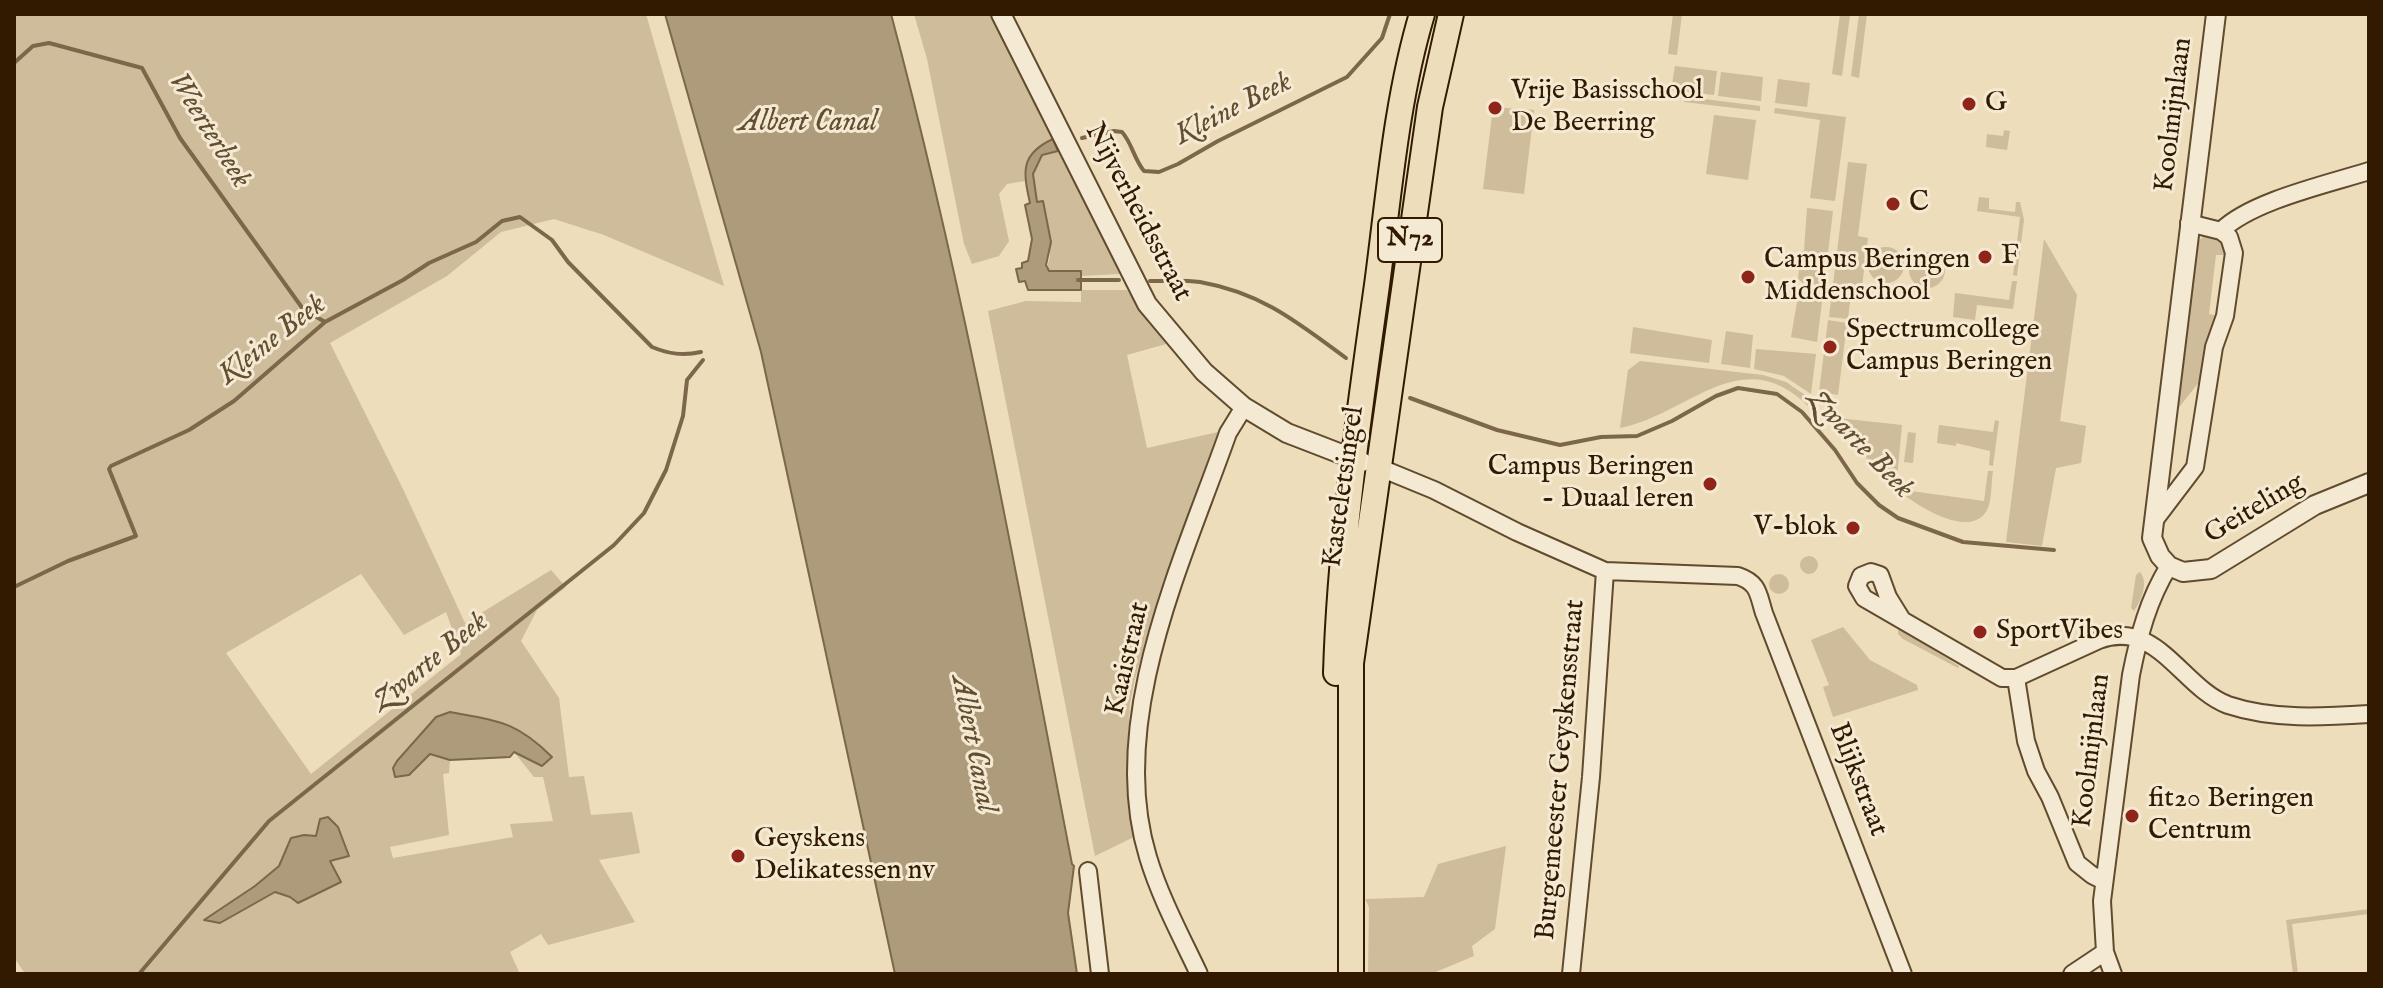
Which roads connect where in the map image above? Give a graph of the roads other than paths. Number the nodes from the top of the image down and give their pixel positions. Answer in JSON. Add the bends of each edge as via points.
{"nodes":[{"id":1,"x":1001,"y":14,"type":"edge"},
{"id":2,"x":1422,"y":14,"type":"edge"},
{"id":3,"x":1451,"y":14,"type":"edge"},
{"id":4,"x":2216,"y":14,"type":"edge"},
{"id":5,"x":2369,"y":171,"type":"edge"},
{"id":6,"x":2189,"y":223,"type":"junction"},
{"id":7,"x":2221,"y":231,"type":"junction"},
{"id":8,"x":1244,"y":407,"type":"junction"},
{"id":9,"x":1354,"y":460,"type":"junction"},
{"id":10,"x":1378,"y":467,"type":"junction"},
{"id":11,"x":2369,"y":483,"type":"edge"},
{"id":12,"x":2152,"y":523,"type":"junction"},
{"id":13,"x":2169,"y":566,"type":"junction"},
{"id":14,"x":1605,"y":571,"type":"junction"},
{"id":15,"x":1901,"y":618,"type":"dead end"},
{"id":16,"x":2138,"y":638,"type":"junction"},
{"id":17,"x":2016,"y":678,"type":"junction"},
{"id":18,"x":2369,"y":714,"type":"edge"},
{"id":19,"x":1088,"y":871,"type":"dead end"},
{"id":20,"x":2104,"y":881,"type":"junction"},
{"id":21,"x":2105,"y":952,"type":"junction"},
{"id":22,"x":1100,"y":974,"type":"edge"},
{"id":23,"x":1199,"y":974,"type":"edge"},
{"id":24,"x":1334,"y":974,"type":"edge"},
{"id":25,"x":1351,"y":974,"type":"edge"},
{"id":26,"x":1571,"y":974,"type":"edge"},
{"id":27,"x":1903,"y":974,"type":"edge"},
{"id":28,"x":2072,"y":974,"type":"edge"},
{"id":29,"x":2113,"y":974,"type":"edge"}],
"edges":[{"from":1,"to":8,"type":"street","name":"Nijverheidsstraat","via":[[1147,304],[1204,372]]},
{"from":2,"to":9,"type":"main road","name":"Kasteletsingel","number":"N72","via":[[1398,131]]},
{"from":3,"to":10,"type":"main road","name":"Kasteletsingel","number":"N72","via":[[1430,107]]},
{"from":4,"to":6,"type":"street","name":"Koolmijnlaan"},
{"from":5,"to":7,"type":"street","via":[[2251,212]]},
{"from":6,"to":7,"type":"street","name":"Koolmijnlaan"},
{"from":6,"to":12,"type":"street","name":"Koolmijnlaan"},
{"from":7,"to":12,"type":"street","via":[[2234,253],[2195,467]]},
{"from":8,"to":9,"type":"street","name":"Nijverheidsstraat","via":[[1287,433]]},
{"from":8,"to":23,"type":"street","name":"Kaaistraat","via":[[1228,433],[1159,627],[1138,719],[1137,785],[1145,844]]},
{"from":9,"to":10,"type":"street","name":"Nijverheidsstraat"},
{"from":9,"to":24,"type":"main road","name":"Kasteletsingel","number":"N72","via":[[1338,601]]},
{"from":10,"to":14,"type":"street","name":"Nijverheidsstraat"},
{"from":10,"to":25,"type":"main road","name":"Kasteletsingel","number":"N72","via":[[1351,663]]},
{"from":11,"to":13,"type":"street","name":"Geiteling","via":[[2315,505],[2211,569],[2183,572]]},
{"from":12,"to":13,"type":"street","name":"Koolmijnlaan","via":[[2155,547]]},
{"from":13,"to":16,"type":"street","name":"Koolmijnlaan","via":[[2151,597]]},
{"from":14,"to":26,"type":"street","name":"Burgemeester Geyskensstraat"},
{"from":14,"to":27,"type":"street","name":"Blijkstraat","via":[[1738,576],[1756,586]]},
{"from":15,"to":17,"type":"street","via":[[1993,675]]},
{"from":16,"to":17,"type":"street","via":[[2109,636]]},
{"from":16,"to":18,"type":"street","via":[[2167,655],[2214,699],[2231,706],[2295,716]]},
{"from":16,"to":20,"type":"street","name":"Koolmijnlaan"},
{"from":17,"to":20,"type":"street","via":[[2036,771],[2077,863]]},
{"from":19,"to":22,"type":"street"},
{"from":20,"to":21,"type":"street","name":"Koolmijnlaan"},
{"from":21,"to":28,"type":"street"},
{"from":21,"to":29,"type":"street","name":"Koolmijnlaan"}]}
